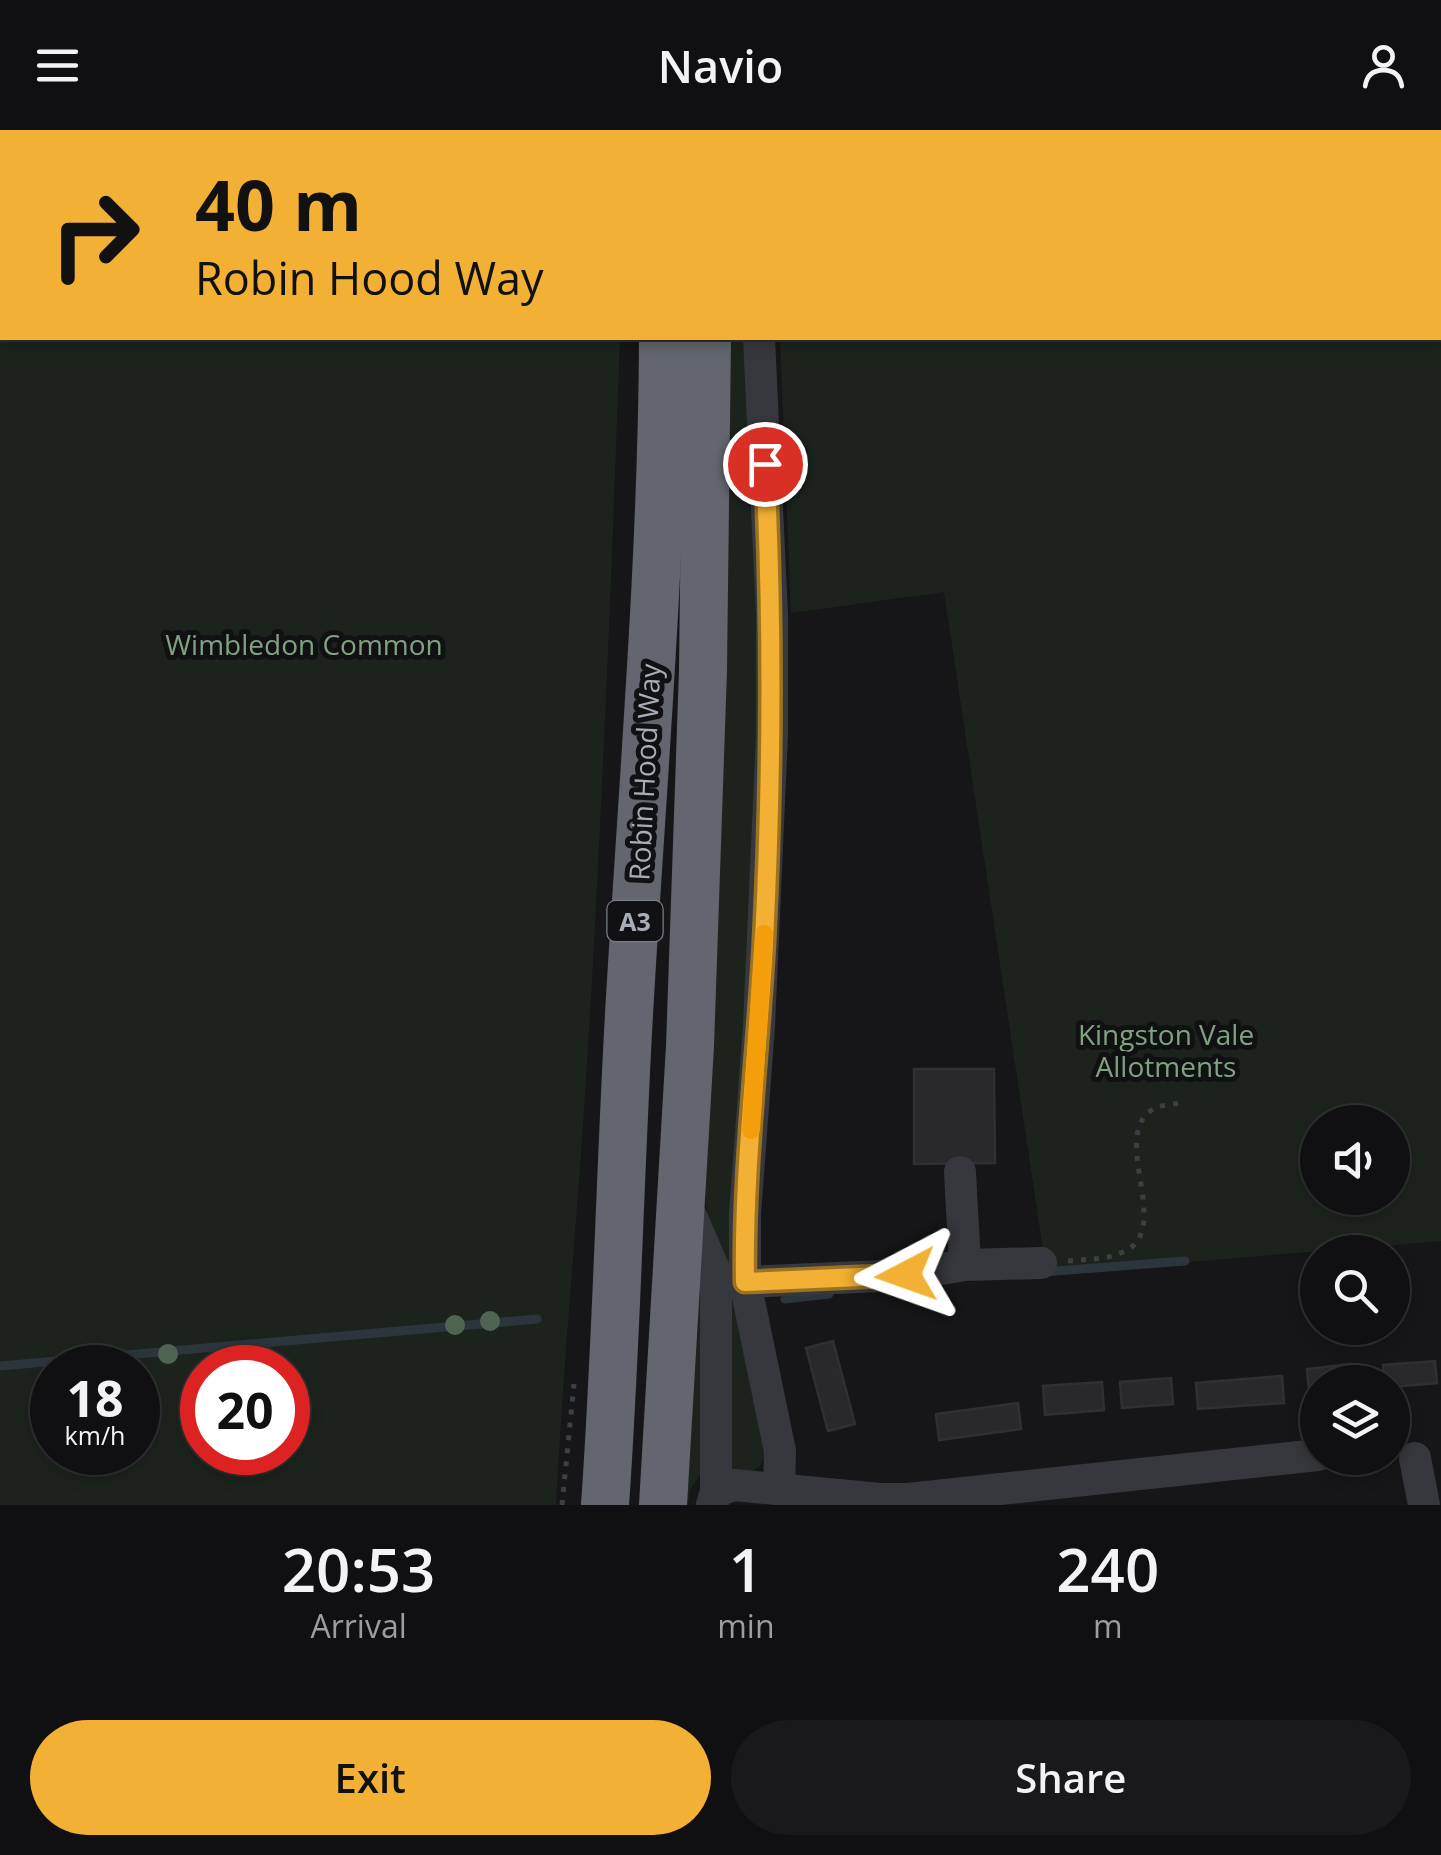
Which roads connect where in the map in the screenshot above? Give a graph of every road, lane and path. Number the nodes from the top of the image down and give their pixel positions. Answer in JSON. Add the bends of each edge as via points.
{"nodes":[{"id":1,"x":663,"y":340,"type":"edge"},
{"id":2,"x":706,"y":340,"type":"edge"},
{"id":3,"x":760,"y":340,"type":"edge"},
{"id":4,"x":1178,"y":1103,"type":"dead end"},
{"id":5,"x":960,"y":1172,"type":"dead end"},
{"id":6,"x":682,"y":1195,"type":"junction"},
{"id":7,"x":1040,"y":1263,"type":"joint"},
{"id":8,"x":965,"y":1265,"type":"junction"},
{"id":9,"x":745,"y":1282,"type":"junction"},
{"id":10,"x":576,"y":1379,"type":"dead end"},
{"id":11,"x":1416,"y":1450,"type":"edge"},
{"id":12,"x":1300,"y":1457,"type":"edge"},
{"id":13,"x":778,"y":1490,"type":"junction"},
{"id":14,"x":714,"y":1498,"type":"edge"},
{"id":15,"x":898,"y":1502,"type":"edge"},
{"id":16,"x":562,"y":1505,"type":"edge"},
{"id":17,"x":605,"y":1505,"type":"edge"},
{"id":18,"x":663,"y":1505,"type":"edge"},
{"id":19,"x":1424,"y":1505,"type":"edge"}],
"edges":[{"from":1,"to":17,"type":"highway","name":"Robin Hood Way","number":"A3"},
{"from":2,"to":6,"type":"highway","name":"Robin Hood Way","number":"A3","via":[[704,670]]},
{"from":3,"to":9,"type":"street","via":[[772,735]]},
{"from":4,"to":7,"type":"path","via":[[1155,1108],[1142,1120],[1136,1146],[1145,1218],[1128,1251]]},
{"from":5,"to":8,"type":"street"},
{"from":6,"to":14,"type":"street","via":[[716,1274]]},
{"from":6,"to":18,"type":"highway","name":"Robin Hood Way","number":"A3"},
{"from":7,"to":8,"type":"street"},
{"from":8,"to":9,"type":"street","via":[[906,1275]]},
{"from":9,"to":13,"type":"street","via":[[780,1451]]},
{"from":10,"to":16,"type":"path"},
{"from":11,"to":19,"type":"street"},
{"from":12,"to":15,"type":"street"},
{"from":13,"to":14,"type":"street","via":[[734,1486]]},
{"from":13,"to":15,"type":"street"}]}
